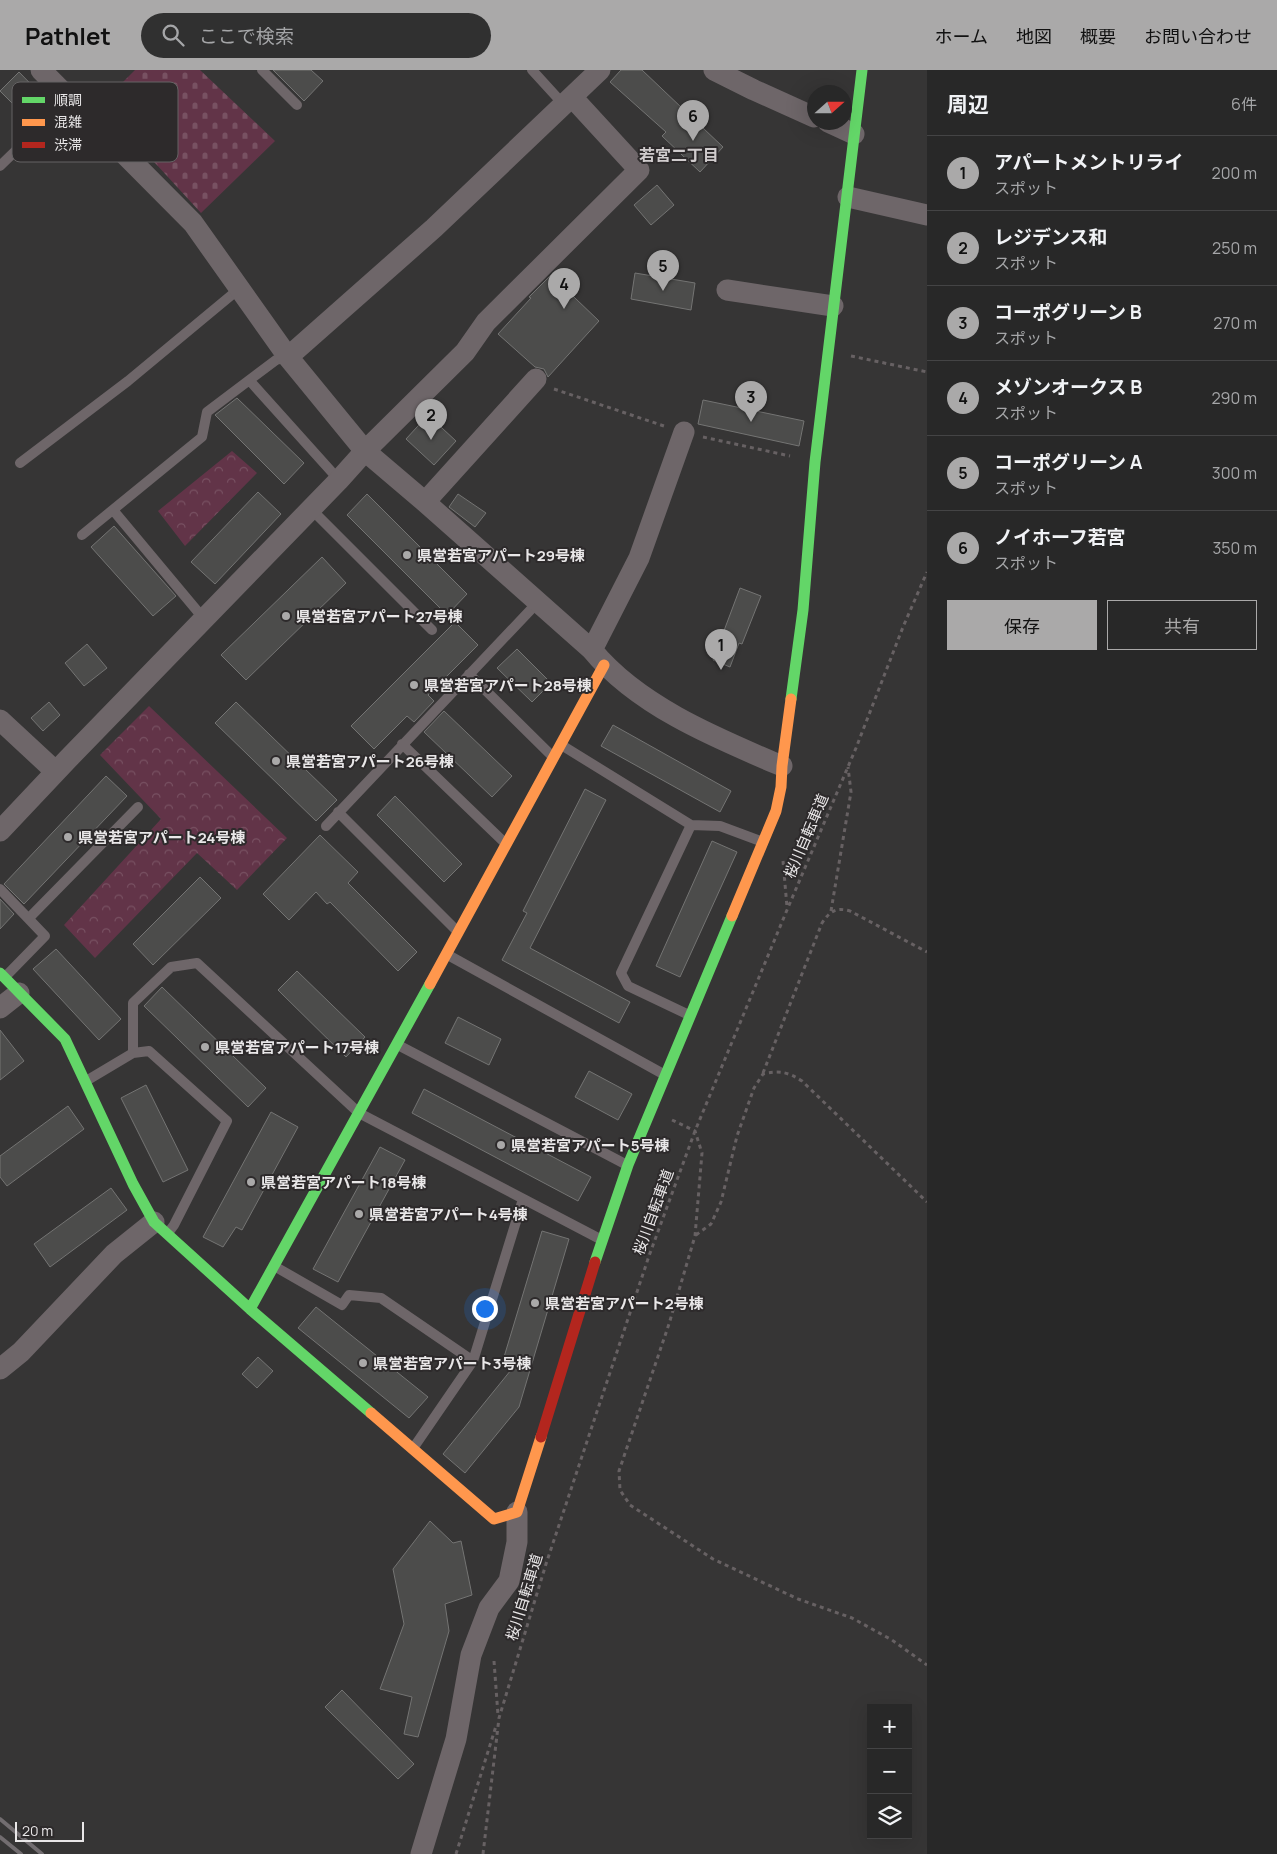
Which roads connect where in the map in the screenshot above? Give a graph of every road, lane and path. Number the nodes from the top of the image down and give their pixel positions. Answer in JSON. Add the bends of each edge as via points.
{"nodes":[{"id":1,"x":41,"y":70,"type":"edge"},
{"id":2,"x":262,"y":70,"type":"edge"},
{"id":3,"x":532,"y":70,"type":"edge"},
{"id":4,"x":600,"y":70,"type":"edge"},
{"id":5,"x":714,"y":70,"type":"edge"},
{"id":6,"x":862,"y":70,"type":"edge"},
{"id":7,"x":53,"y":82,"type":"edge"},
{"id":8,"x":568,"y":101,"type":"junction"},
{"id":9,"x":297,"y":105,"type":"dead end"},
{"id":10,"x":807,"y":114,"type":"edge"},
{"id":11,"x":845,"y":130,"type":"edge"},
{"id":12,"x":854,"y":134,"type":"junction"},
{"id":13,"x":12,"y":154,"type":"edge"},
{"id":14,"x":133,"y":162,"type":"edge"},
{"id":15,"x":0,"y":166,"type":"edge"},
{"id":16,"x":848,"y":197,"type":"junction"},
{"id":17,"x":927,"y":214,"type":"edge"},
{"id":18,"x":240,"y":288,"type":"junction"},
{"id":19,"x":727,"y":290,"type":"dead end"},
{"id":20,"x":833,"y":306,"type":"junction"},
{"id":21,"x":829,"y":351,"type":"junction"},
{"id":22,"x":288,"y":357,"type":"junction"},
{"id":23,"x":927,"y":372,"type":"edge"},
{"id":24,"x":536,"y":379,"type":"dead end"},
{"id":25,"x":250,"y":380,"type":"junction"},
{"id":26,"x":684,"y":432,"type":"dead end"},
{"id":27,"x":365,"y":451,"type":"junction"},
{"id":28,"x":20,"y":463,"type":"dead end"},
{"id":29,"x":339,"y":480,"type":"junction"},
{"id":30,"x":425,"y":502,"type":"junction"},
{"id":31,"x":311,"y":508,"type":"junction"},
{"id":32,"x":113,"y":510,"type":"junction"},
{"id":33,"x":82,"y":535,"type":"dead end"},
{"id":34,"x":927,"y":572,"type":"edge"},
{"id":35,"x":538,"y":602,"type":"junction"},
{"id":36,"x":204,"y":619,"type":"junction"},
{"id":37,"x":432,"y":630,"type":"dead end"},
{"id":38,"x":598,"y":657,"type":"junction"},
{"id":39,"x":469,"y":674,"type":"junction"},
{"id":40,"x":0,"y":720,"type":"edge"},
{"id":41,"x":402,"y":744,"type":"junction"},
{"id":42,"x":562,"y":746,"type":"junction"},
{"id":43,"x":555,"y":759,"type":"junction"},
{"id":44,"x":782,"y":766,"type":"junction"},
{"id":45,"x":848,"y":767,"type":"junction"},
{"id":46,"x":55,"y":771,"type":"junction"},
{"id":47,"x":138,"y":807,"type":"dead end"},
{"id":48,"x":338,"y":812,"type":"junction"},
{"id":49,"x":691,"y":825,"type":"junction"},
{"id":50,"x":326,"y":826,"type":"dead end"},
{"id":51,"x":0,"y":831,"type":"edge"},
{"id":52,"x":763,"y":842,"type":"junction"},
{"id":53,"x":508,"y":845,"type":"junction"},
{"id":54,"x":0,"y":889,"type":"edge"},
{"id":55,"x":831,"y":911,"type":"junction"},
{"id":56,"x":29,"y":918,"type":"junction"},
{"id":57,"x":459,"y":933,"type":"junction"},
{"id":58,"x":927,"y":952,"type":"edge"},
{"id":59,"x":447,"y":955,"type":"junction"},
{"id":60,"x":2,"y":975,"type":"edge"},
{"id":61,"x":19,"y":992,"type":"junction"},
{"id":62,"x":0,"y":1008,"type":"edge"},
{"id":63,"x":690,"y":1015,"type":"junction"},
{"id":64,"x":397,"y":1045,"type":"junction"},
{"id":65,"x":133,"y":1053,"type":"junction"},
{"id":66,"x":763,"y":1074,"type":"junction"},
{"id":67,"x":665,"y":1076,"type":"junction"},
{"id":68,"x":86,"y":1082,"type":"junction"},
{"id":69,"x":359,"y":1114,"type":"junction"},
{"id":70,"x":695,"y":1131,"type":"junction"},
{"id":71,"x":628,"y":1165,"type":"junction"},
{"id":72,"x":522,"y":1199,"type":"junction"},
{"id":73,"x":927,"y":1202,"type":"edge"},
{"id":74,"x":161,"y":1228,"type":"junction"},
{"id":75,"x":695,"y":1236,"type":"junction"},
{"id":76,"x":602,"y":1240,"type":"junction"},
{"id":77,"x":274,"y":1266,"type":"junction"},
{"id":78,"x":250,"y":1309,"type":"junction"},
{"id":79,"x":473,"y":1361,"type":"junction"},
{"id":80,"x":0,"y":1369,"type":"edge"},
{"id":81,"x":412,"y":1450,"type":"junction"},
{"id":82,"x":517,"y":1512,"type":"junction"},
{"id":83,"x":927,"y":1665,"type":"edge"},
{"id":84,"x":499,"y":1718,"type":"junction"},
{"id":85,"x":422,"y":1854,"type":"edge"},
{"id":86,"x":456,"y":1854,"type":"edge"},
{"id":87,"x":483,"y":1854,"type":"edge"}],
"edges":[{"from":1,"to":7,"type":"street"},
{"from":2,"to":9,"type":"lane"},
{"from":3,"to":8,"type":"lane"},
{"from":4,"to":8,"type":"street"},
{"from":5,"to":10,"type":"street"},
{"from":6,"to":12,"type":"street"},
{"from":8,"to":22,"type":"street","via":[[434,228]]},
{"from":8,"to":27,"type":"street","via":[[639,170],[486,322],[465,352]]},
{"from":11,"to":12,"type":"street"},
{"from":12,"to":16,"type":"street"},
{"from":13,"to":15,"type":"lane"},
{"from":14,"to":18,"type":"street","via":[[193,223]]},
{"from":16,"to":17,"type":"street"},
{"from":16,"to":20,"type":"street"},
{"from":18,"to":22,"type":"street"},
{"from":18,"to":28,"type":"lane"},
{"from":19,"to":20,"type":"street"},
{"from":20,"to":21,"type":"street"},
{"from":21,"to":23,"type":"path"},
{"from":21,"to":44,"type":"street","via":[[815,462],[803,610]]},
{"from":22,"to":25,"type":"lane","via":[[276,360]]},
{"from":22,"to":27,"type":"street"},
{"from":24,"to":30,"type":"street"},
{"from":25,"to":29,"type":"lane"},
{"from":25,"to":32,"type":"lane","via":[[207,412],[202,437]]},
{"from":26,"to":38,"type":"street","via":[[639,558]]},
{"from":27,"to":29,"type":"street"},
{"from":27,"to":30,"type":"street"},
{"from":29,"to":31,"type":"street"},
{"from":30,"to":35,"type":"street"},
{"from":31,"to":36,"type":"street"},
{"from":31,"to":37,"type":"lane"},
{"from":32,"to":33,"type":"lane"},
{"from":32,"to":36,"type":"lane"},
{"from":34,"to":45,"type":"path","name":"桜川自転車道"},
{"from":35,"to":38,"type":"street"},
{"from":35,"to":39,"type":"lane"},
{"from":36,"to":46,"type":"street"},
{"from":38,"to":42,"type":"street"},
{"from":38,"to":44,"type":"street","via":[[622,682],[691,725]]},
{"from":39,"to":41,"type":"lane"},
{"from":39,"to":43,"type":"lane"},
{"from":40,"to":46,"type":"street"},
{"from":41,"to":48,"type":"lane"},
{"from":41,"to":53,"type":"lane"},
{"from":42,"to":43,"type":"street"},
{"from":42,"to":49,"type":"lane"},
{"from":43,"to":53,"type":"street"},
{"from":44,"to":52,"type":"street","via":[[776,811]]},
{"from":45,"to":55,"type":"path","via":[[851,792]]},
{"from":45,"to":70,"type":"path","name":"桜川自転車道"},
{"from":46,"to":51,"type":"street"},
{"from":47,"to":56,"type":"lane"},
{"from":48,"to":50,"type":"lane"},
{"from":48,"to":57,"type":"lane"},
{"from":49,"to":52,"type":"lane","via":[[720,826]]},
{"from":49,"to":63,"type":"lane","via":[[621,974],[628,986]]},
{"from":52,"to":63,"type":"street"},
{"from":53,"to":57,"type":"street"},
{"from":54,"to":56,"type":"lane"},
{"from":55,"to":58,"type":"path","via":[[850,911]]},
{"from":55,"to":66,"type":"path","via":[[818,931]]},
{"from":56,"to":60,"type":"lane","via":[[45,936]]},
{"from":57,"to":59,"type":"street"},
{"from":59,"to":64,"type":"street"},
{"from":59,"to":67,"type":"lane"},
{"from":60,"to":61,"type":"street"},
{"from":61,"to":62,"type":"street"},
{"from":61,"to":68,"type":"street","via":[[66,1039]]},
{"from":63,"to":67,"type":"street"},
{"from":64,"to":69,"type":"street"},
{"from":64,"to":71,"type":"lane"},
{"from":65,"to":68,"type":"lane"},
{"from":65,"to":69,"type":"lane","via":[[133,1002],[171,967],[197,963]]},
{"from":65,"to":74,"type":"lane","via":[[149,1051],[228,1121],[174,1225]]},
{"from":66,"to":73,"type":"path","via":[[790,1073],[802,1081]]},
{"from":66,"to":75,"type":"path","via":[[754,1088],[737,1136],[721,1202],[711,1224]]},
{"from":67,"to":71,"type":"street"},
{"from":68,"to":74,"type":"street","via":[[133,1184]]},
{"from":69,"to":72,"type":"lane"},
{"from":69,"to":77,"type":"street"},
{"from":70,"to":75,"type":"path","via":[[702,1152]]},
{"from":70,"to":84,"type":"path","name":"桜川自転車道","via":[[648,1256],[546,1564]]},
{"from":71,"to":76,"type":"street"},
{"from":72,"to":76,"type":"lane"},
{"from":72,"to":79,"type":"lane"},
{"from":74,"to":78,"type":"street"},
{"from":74,"to":80,"type":"street","via":[[114,1254],[21,1352]]},
{"from":75,"to":83,"type":"path","via":[[619,1471],[620,1490],[630,1505],[713,1559],[798,1599],[852,1618],[892,1640]]},
{"from":76,"to":82,"type":"street"},
{"from":77,"to":78,"type":"street"},
{"from":77,"to":79,"type":"lane","via":[[342,1305],[349,1294],[381,1298]]},
{"from":78,"to":81,"type":"street"},
{"from":79,"to":81,"type":"lane"},
{"from":81,"to":82,"type":"street","via":[[494,1519]]},
{"from":82,"to":85,"type":"street","via":[[517,1542],[509,1581],[489,1608],[471,1655],[456,1739]]},
{"from":84,"to":86,"type":"path"},
{"from":84,"to":87,"type":"path","name":"桜川自転車道"}]}
